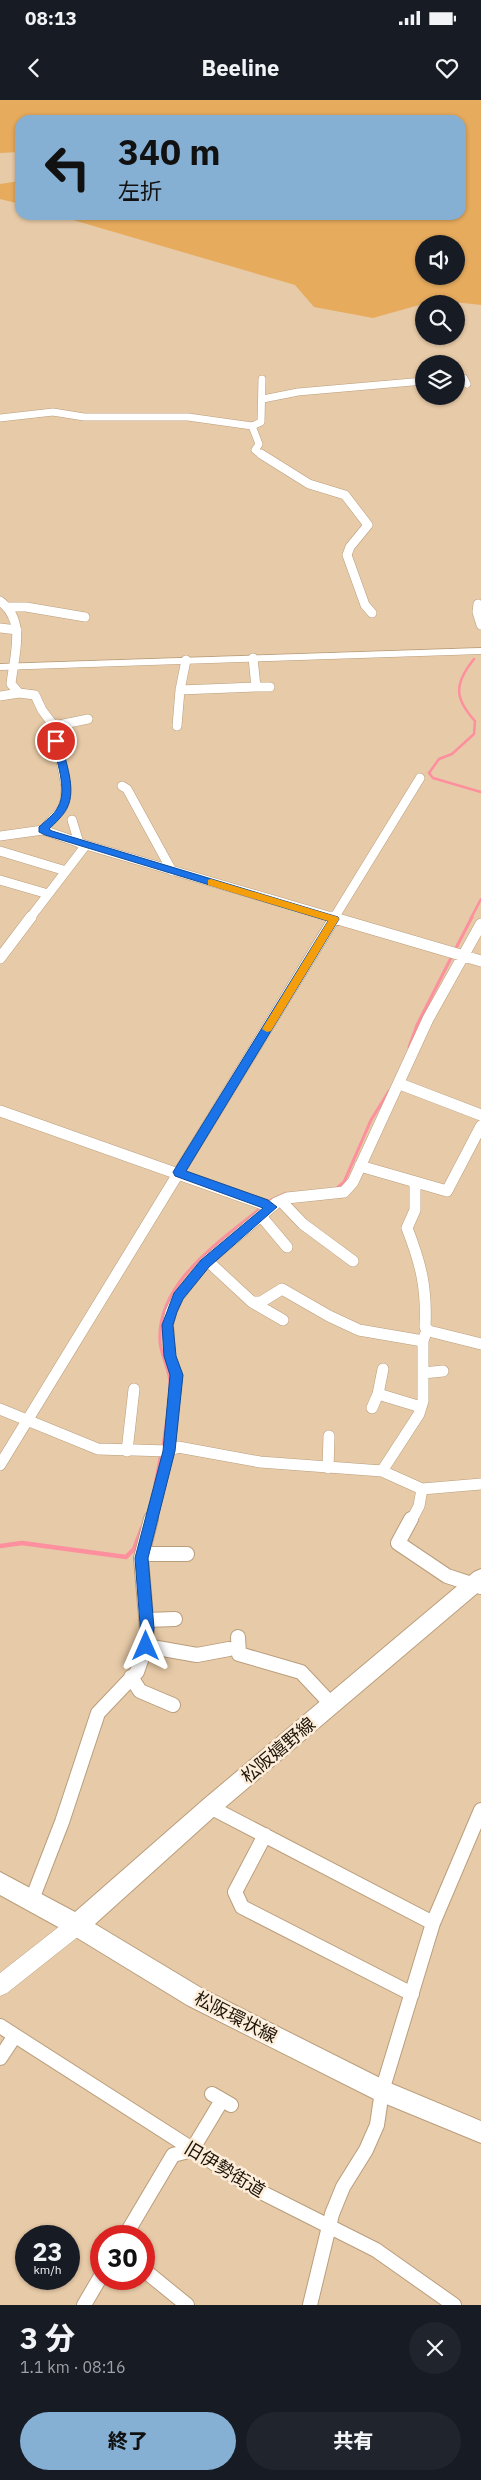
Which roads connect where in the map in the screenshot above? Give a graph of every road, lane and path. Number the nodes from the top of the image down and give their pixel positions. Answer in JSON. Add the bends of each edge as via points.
{"nodes":[{"id":1,"x":262,"y":379,"type":"dead end"},
{"id":2,"x":465,"y":381,"type":"edge"},
{"id":3,"x":415,"y":382,"type":"edge"},
{"id":4,"x":466,"y":384,"type":"dead end"},
{"id":5,"x":263,"y":399,"type":"junction"},
{"id":6,"x":0,"y":418,"type":"edge"},
{"id":7,"x":252,"y":426,"type":"junction"},
{"id":8,"x":0,"y":601,"type":"edge"},
{"id":9,"x":478,"y":604,"type":"dead end"},
{"id":10,"x":8,"y":607,"type":"junction"},
{"id":11,"x":372,"y":614,"type":"dead end"},
{"id":12,"x":85,"y":617,"type":"dead end"},
{"id":13,"x":481,"y":624,"type":"edge"},
{"id":14,"x":0,"y":628,"type":"edge"},
{"id":15,"x":17,"y":630,"type":"junction"},
{"id":16,"x":481,"y":651,"type":"edge"},
{"id":17,"x":253,"y":658,"type":"junction"},
{"id":18,"x":186,"y":660,"type":"junction"},
{"id":19,"x":14,"y":666,"type":"junction"},
{"id":20,"x":0,"y":667,"type":"edge"},
{"id":21,"x":256,"y":687,"type":"junction"},
{"id":22,"x":270,"y":687,"type":"dead end"},
{"id":23,"x":180,"y":690,"type":"junction"},
{"id":24,"x":19,"y":694,"type":"junction"},
{"id":25,"x":0,"y":696,"type":"edge"},
{"id":26,"x":88,"y":719,"type":"dead end"},
{"id":27,"x":54,"y":726,"type":"junction"},
{"id":28,"x":177,"y":726,"type":"dead end"},
{"id":29,"x":420,"y":778,"type":"dead end"},
{"id":30,"x":122,"y":786,"type":"dead end"},
{"id":31,"x":72,"y":820,"type":"dead end"},
{"id":32,"x":43,"y":830,"type":"junction"},
{"id":33,"x":0,"y":836,"type":"edge"},
{"id":34,"x":83,"y":844,"type":"junction"},
{"id":35,"x":0,"y":851,"type":"edge"},
{"id":36,"x":66,"y":871,"type":"junction"},
{"id":37,"x":172,"y":871,"type":"junction"},
{"id":38,"x":0,"y":880,"type":"edge"},
{"id":39,"x":48,"y":894,"type":"junction"},
{"id":40,"x":334,"y":919,"type":"junction"},
{"id":41,"x":481,"y":924,"type":"edge"},
{"id":42,"x":4,"y":948,"type":"edge"},
{"id":43,"x":464,"y":957,"type":"junction"},
{"id":44,"x":0,"y":958,"type":"edge"},
{"id":45,"x":481,"y":961,"type":"edge"},
{"id":46,"x":400,"y":1084,"type":"junction"},
{"id":47,"x":0,"y":1111,"type":"edge"},
{"id":48,"x":481,"y":1115,"type":"edge"},
{"id":49,"x":481,"y":1126,"type":"edge"},
{"id":50,"x":360,"y":1166,"type":"junction"},
{"id":51,"x":178,"y":1172,"type":"junction"},
{"id":52,"x":415,"y":1182,"type":"junction"},
{"id":53,"x":276,"y":1204,"type":"junction"},
{"id":54,"x":261,"y":1216,"type":"junction"},
{"id":55,"x":288,"y":1247,"type":"dead end"},
{"id":56,"x":353,"y":1261,"type":"dead end"},
{"id":57,"x":205,"y":1264,"type":"junction"},
{"id":58,"x":252,"y":1302,"type":"junction"},
{"id":59,"x":283,"y":1320,"type":"dead end"},
{"id":60,"x":425,"y":1335,"type":"junction"},
{"id":61,"x":481,"y":1344,"type":"edge"},
{"id":62,"x":383,"y":1370,"type":"dead end"},
{"id":63,"x":443,"y":1371,"type":"dead end"},
{"id":64,"x":423,"y":1373,"type":"junction"},
{"id":65,"x":134,"y":1389,"type":"dead end"},
{"id":66,"x":378,"y":1394,"type":"junction"},
{"id":67,"x":421,"y":1407,"type":"junction"},
{"id":68,"x":372,"y":1408,"type":"dead end"},
{"id":69,"x":0,"y":1409,"type":"edge"},
{"id":70,"x":28,"y":1420,"type":"junction"},
{"id":71,"x":329,"y":1436,"type":"dead end"},
{"id":72,"x":127,"y":1451,"type":"junction"},
{"id":73,"x":169,"y":1451,"type":"junction"},
{"id":74,"x":0,"y":1465,"type":"edge"},
{"id":75,"x":328,"y":1468,"type":"junction"},
{"id":76,"x":382,"y":1471,"type":"junction"},
{"id":77,"x":481,"y":1484,"type":"edge"},
{"id":78,"x":422,"y":1489,"type":"junction"},
{"id":79,"x":142,"y":1554,"type":"junction"},
{"id":80,"x":187,"y":1554,"type":"dead end"},
{"id":81,"x":478,"y":1583,"type":"edge"},
{"id":82,"x":176,"y":1619,"type":"dead end"},
{"id":83,"x":146,"y":1620,"type":"junction"},
{"id":84,"x":238,"y":1636,"type":"dead end"},
{"id":85,"x":146,"y":1646,"type":"junction"},
{"id":86,"x":229,"y":1649,"type":"dead end"},
{"id":87,"x":131,"y":1677,"type":"junction"},
{"id":88,"x":173,"y":1705,"type":"dead end"},
{"id":89,"x":332,"y":1705,"type":"junction"},
{"id":90,"x":210,"y":1807,"type":"junction"},
{"id":91,"x":481,"y":1810,"type":"edge"},
{"id":92,"x":265,"y":1835,"type":"junction"},
{"id":93,"x":0,"y":1883,"type":"edge"},
{"id":94,"x":31,"y":1902,"type":"junction"},
{"id":95,"x":434,"y":1923,"type":"junction"},
{"id":96,"x":77,"y":1925,"type":"junction"},
{"id":97,"x":0,"y":1986,"type":"edge"},
{"id":98,"x":412,"y":1994,"type":"junction"},
{"id":99,"x":0,"y":2026,"type":"edge"},
{"id":100,"x":14,"y":2037,"type":"junction"},
{"id":101,"x":0,"y":2058,"type":"edge"},
{"id":102,"x":382,"y":2091,"type":"junction"},
{"id":103,"x":222,"y":2100,"type":"dead end"},
{"id":104,"x":481,"y":2132,"type":"edge"},
{"id":105,"x":192,"y":2150,"type":"junction"},
{"id":106,"x":132,"y":2225,"type":"edge"},
{"id":107,"x":328,"y":2225,"type":"junction"},
{"id":108,"x":155,"y":2279,"type":"edge"},
{"id":109,"x":93,"y":2290,"type":"edge"},
{"id":110,"x":84,"y":2305,"type":"edge"},
{"id":111,"x":187,"y":2305,"type":"edge"},
{"id":112,"x":310,"y":2305,"type":"edge"},
{"id":113,"x":454,"y":2305,"type":"edge"}],
"edges":[{"from":1,"to":5,"type":"street"},
{"from":2,"to":4,"type":"street"},
{"from":3,"to":5,"type":"street","via":[[298,392]]},
{"from":5,"to":7,"type":"street","via":[[261,422]]},
{"from":6,"to":7,"type":"street","via":[[53,412],[84,417],[188,417]]},
{"from":7,"to":11,"type":"street","via":[[259,444],[256,450],[306,482],[334,494],[345,495],[368,525],[350,546],[347,555],[364,605]]},
{"from":8,"to":10,"type":"street"},
{"from":9,"to":13,"type":"street"},
{"from":10,"to":12,"type":"street"},
{"from":10,"to":15,"type":"street"},
{"from":14,"to":15,"type":"street"},
{"from":15,"to":19,"type":"street"},
{"from":16,"to":17,"type":"street"},
{"from":17,"to":18,"type":"street"},
{"from":17,"to":21,"type":"street"},
{"from":18,"to":19,"type":"street"},
{"from":18,"to":23,"type":"street"},
{"from":19,"to":20,"type":"street"},
{"from":19,"to":24,"type":"street","via":[[11,684]]},
{"from":21,"to":22,"type":"street"},
{"from":21,"to":23,"type":"street"},
{"from":23,"to":28,"type":"street"},
{"from":24,"to":25,"type":"street"},
{"from":24,"to":27,"type":"street","via":[[35,695]]},
{"from":26,"to":27,"type":"street"},
{"from":27,"to":32,"type":"street","via":[[66,801]]},
{"from":29,"to":40,"type":"street"},
{"from":30,"to":37,"type":"street","via":[[127,789]]},
{"from":31,"to":34,"type":"street"},
{"from":32,"to":33,"type":"street"},
{"from":32,"to":34,"type":"street"},
{"from":34,"to":36,"type":"street"},
{"from":34,"to":37,"type":"street"},
{"from":35,"to":36,"type":"street"},
{"from":36,"to":39,"type":"street"},
{"from":37,"to":40,"type":"street"},
{"from":38,"to":39,"type":"street"},
{"from":39,"to":42,"type":"street"},
{"from":40,"to":43,"type":"street"},
{"from":40,"to":51,"type":"street"},
{"from":41,"to":43,"type":"street"},
{"from":42,"to":44,"type":"street"},
{"from":43,"to":45,"type":"street"},
{"from":43,"to":46,"type":"street","via":[[428,1019]]},
{"from":46,"to":48,"type":"street"},
{"from":46,"to":50,"type":"street"},
{"from":47,"to":51,"type":"street"},
{"from":49,"to":52,"type":"street","via":[[447,1191]]},
{"from":50,"to":52,"type":"street"},
{"from":50,"to":53,"type":"street","via":[[344,1192],[287,1198]]},
{"from":51,"to":53,"type":"street","via":[[264,1203]]},
{"from":51,"to":70,"type":"street"},
{"from":52,"to":60,"type":"street","via":[[415,1210],[407,1228],[420,1264],[426,1309]]},
{"from":53,"to":54,"type":"street"},
{"from":53,"to":56,"type":"street"},
{"from":54,"to":55,"type":"street"},
{"from":54,"to":57,"type":"street"},
{"from":57,"to":58,"type":"street","via":[[211,1264]]},
{"from":57,"to":73,"type":"street","via":[[178,1296],[168,1325],[170,1356],[176,1375]]},
{"from":58,"to":59,"type":"street"},
{"from":58,"to":60,"type":"street","via":[[261,1302],[282,1288],[359,1330]]},
{"from":60,"to":61,"type":"street","via":[[464,1345]]},
{"from":60,"to":64,"type":"street"},
{"from":62,"to":66,"type":"street"},
{"from":63,"to":64,"type":"street"},
{"from":64,"to":67,"type":"street"},
{"from":65,"to":72,"type":"street"},
{"from":66,"to":67,"type":"street"},
{"from":66,"to":68,"type":"street"},
{"from":67,"to":76,"type":"street"},
{"from":69,"to":70,"type":"street"},
{"from":70,"to":72,"type":"street","via":[[98,1449]]},
{"from":70,"to":74,"type":"street"},
{"from":71,"to":75,"type":"street"},
{"from":72,"to":73,"type":"street"},
{"from":73,"to":75,"type":"street","via":[[178,1447],[260,1462]]},
{"from":73,"to":79,"type":"street"},
{"from":75,"to":76,"type":"street"},
{"from":76,"to":78,"type":"street"},
{"from":77,"to":78,"type":"street"},
{"from":78,"to":81,"type":"street","via":[[419,1506],[398,1543],[458,1583]]},
{"from":79,"to":80,"type":"street"},
{"from":79,"to":83,"type":"street"},
{"from":81,"to":89,"type":"main road","name":"松阪嬉野線"},
{"from":82,"to":83,"type":"street"},
{"from":83,"to":85,"type":"street"},
{"from":84,"to":89,"type":"street","via":[[239,1654],[301,1672]]},
{"from":85,"to":86,"type":"street","via":[[197,1654]]},
{"from":85,"to":87,"type":"street","via":[[137,1672]]},
{"from":87,"to":88,"type":"street","via":[[140,1691]]},
{"from":87,"to":94,"type":"street","via":[[98,1713]]},
{"from":89,"to":90,"type":"main road","name":"松阪嬉野線"},
{"from":90,"to":92,"type":"street"},
{"from":90,"to":96,"type":"main road","name":"松阪嬉野線"},
{"from":91,"to":95,"type":"street"},
{"from":92,"to":95,"type":"street"},
{"from":92,"to":98,"type":"street","via":[[235,1892],[242,1907]]},
{"from":93,"to":94,"type":"main road","name":"松阪環状線"},
{"from":94,"to":96,"type":"main road","name":"松阪環状線"},
{"from":95,"to":98,"type":"street"},
{"from":96,"to":97,"type":"street"},
{"from":96,"to":102,"type":"main road","name":"松阪環状線","via":[[195,1998]]},
{"from":98,"to":102,"type":"street"},
{"from":99,"to":100,"type":"street","name":"旧伊勢街道"},
{"from":100,"to":101,"type":"street"},
{"from":100,"to":105,"type":"street","name":"旧伊勢街道"},
{"from":102,"to":104,"type":"main road","name":"松阪環状線"},
{"from":102,"to":107,"type":"street","via":[[382,2111],[374,2137],[338,2199]]},
{"from":103,"to":105,"type":"street"},
{"from":105,"to":106,"type":"street","via":[[173,2155]]},
{"from":105,"to":107,"type":"street","name":"旧伊勢街道","via":[[253,2188]]},
{"from":107,"to":112,"type":"street"},
{"from":107,"to":113,"type":"street","name":"旧伊勢街道","via":[[376,2250]]},
{"from":108,"to":111,"type":"street"},
{"from":109,"to":110,"type":"street"}]}
